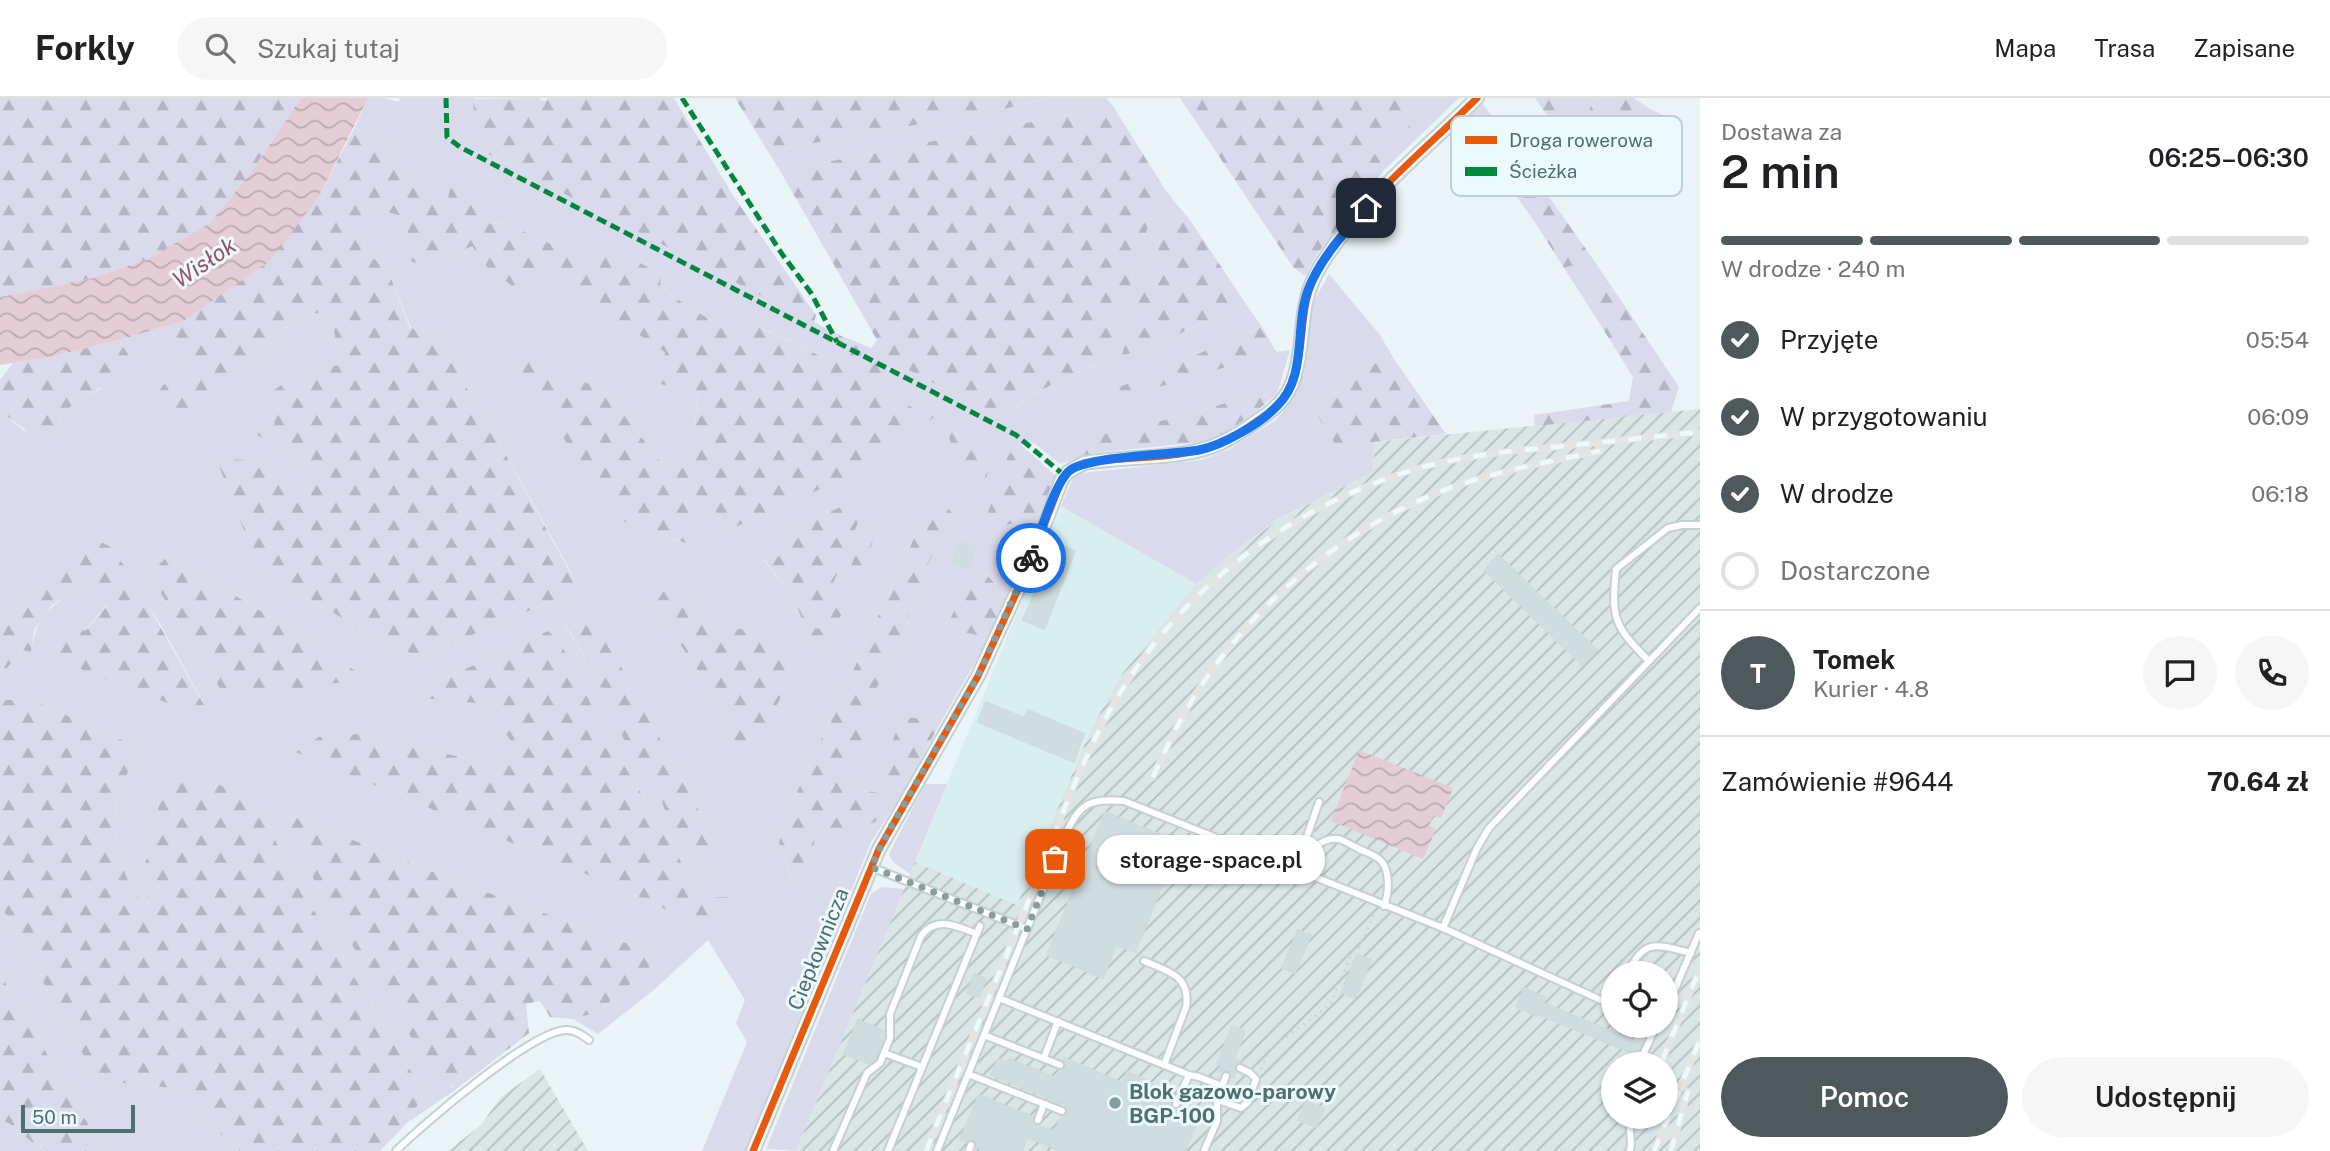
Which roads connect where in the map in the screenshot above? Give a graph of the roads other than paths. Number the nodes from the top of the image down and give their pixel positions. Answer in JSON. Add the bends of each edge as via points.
{"nodes":[{"id":1,"x":1476,"y":98,"type":"edge"},
{"id":2,"x":1457,"y":116,"type":"edge"},
{"id":3,"x":1451,"y":122,"type":"edge"},
{"id":4,"x":1700,"y":525,"type":"edge"},
{"id":5,"x":1700,"y":608,"type":"edge"},
{"id":6,"x":1649,"y":661,"type":"junction"},
{"id":7,"x":1320,"y":802,"type":"dead end"},
{"id":8,"x":1303,"y":857,"type":"junction"},
{"id":9,"x":871,"y":867,"type":"junction"},
{"id":10,"x":1297,"y":870,"type":"junction"},
{"id":11,"x":1381,"y":904,"type":"junction"},
{"id":12,"x":980,"y":926,"type":"dead end"},
{"id":13,"x":1027,"y":929,"type":"junction"},
{"id":14,"x":1443,"y":929,"type":"junction"},
{"id":15,"x":1699,"y":933,"type":"edge"},
{"id":16,"x":977,"y":934,"type":"junction"},
{"id":17,"x":1690,"y":953,"type":"junction"},
{"id":18,"x":1144,"y":961,"type":"dead end"},
{"id":19,"x":1633,"y":961,"type":"edge"},
{"id":20,"x":1678,"y":982,"type":"edge"},
{"id":21,"x":999,"y":998,"type":"junction"},
{"id":22,"x":1601,"y":1000,"type":"edge"},
{"id":23,"x":1058,"y":1021,"type":"junction"},
{"id":24,"x":984,"y":1035,"type":"junction"},
{"id":25,"x":589,"y":1040,"type":"dead end"},
{"id":26,"x":884,"y":1053,"type":"junction"},
{"id":27,"x":1044,"y":1058,"type":"junction"},
{"id":28,"x":1060,"y":1065,"type":"dead end"},
{"id":29,"x":1164,"y":1065,"type":"junction"},
{"id":30,"x":922,"y":1067,"type":"junction"},
{"id":31,"x":1240,"y":1068,"type":"dead end"},
{"id":32,"x":968,"y":1074,"type":"junction"},
{"id":33,"x":1189,"y":1075,"type":"junction"},
{"id":34,"x":1226,"y":1076,"type":"dead end"},
{"id":35,"x":1222,"y":1086,"type":"junction"},
{"id":36,"x":1183,"y":1088,"type":"junction"},
{"id":37,"x":1217,"y":1100,"type":"junction"},
{"id":38,"x":1044,"y":1104,"type":"junction"},
{"id":39,"x":1176,"y":1104,"type":"dead end"},
{"id":40,"x":1062,"y":1111,"type":"dead end"},
{"id":41,"x":1038,"y":1120,"type":"dead end"},
{"id":42,"x":1630,"y":1129,"type":"edge"},
{"id":43,"x":396,"y":1151,"type":"edge"},
{"id":44,"x":754,"y":1151,"type":"edge"},
{"id":45,"x":834,"y":1151,"type":"edge"},
{"id":46,"x":888,"y":1151,"type":"edge"},
{"id":47,"x":937,"y":1151,"type":"edge"},
{"id":48,"x":1204,"y":1151,"type":"edge"},
{"id":49,"x":1630,"y":1151,"type":"edge"}],
"edges":[{"from":1,"to":2,"type":"street","name":"Ciepłownicza"},
{"from":3,"to":9,"type":"street","name":"Ciepłownicza","via":[[1396,175],[1336,242],[1320,267],[1304,306],[1295,377],[1275,409],[1220,444],[1097,461],[1075,467],[1062,480],[978,676]]},
{"from":4,"to":6,"type":"lane","via":[[1668,528],[1616,569],[1613,597],[1621,632]]},
{"from":5,"to":6,"type":"lane"},
{"from":6,"to":14,"type":"lane","via":[[1489,828]]},
{"from":7,"to":8,"type":"lane"},
{"from":8,"to":10,"type":"lane"},
{"from":8,"to":11,"type":"lane","via":[[1326,841],[1339,839],[1377,858],[1387,876],[1388,892]]},
{"from":9,"to":13,"type":"lane"},
{"from":9,"to":44,"type":"street","name":"Ciepłownicza"},
{"from":10,"to":11,"type":"lane"},
{"from":10,"to":13,"type":"lane","via":[[1124,802],[1091,802],[1076,813]]},
{"from":11,"to":14,"type":"lane"},
{"from":12,"to":16,"type":"lane"},
{"from":13,"to":21,"type":"lane"},
{"from":14,"to":22,"type":"lane"},
{"from":15,"to":17,"type":"lane"},
{"from":16,"to":26,"type":"lane","via":[[943,923],[925,930],[890,1014],[890,1038]]},
{"from":16,"to":30,"type":"lane"},
{"from":17,"to":19,"type":"lane","via":[[1659,945],[1640,951]]},
{"from":17,"to":20,"type":"lane"},
{"from":18,"to":29,"type":"lane","via":[[1181,980],[1188,997]]},
{"from":21,"to":23,"type":"lane"},
{"from":21,"to":24,"type":"lane"},
{"from":23,"to":27,"type":"lane"},
{"from":23,"to":29,"type":"lane"},
{"from":24,"to":27,"type":"lane"},
{"from":24,"to":32,"type":"lane"},
{"from":25,"to":43,"type":"lane","via":[[562,1030],[525,1048],[442,1109]]},
{"from":26,"to":30,"type":"lane"},
{"from":26,"to":45,"type":"lane","via":[[867,1073]]},
{"from":27,"to":28,"type":"lane"},
{"from":29,"to":33,"type":"lane"},
{"from":30,"to":46,"type":"lane"},
{"from":31,"to":37,"type":"lane","via":[[1256,1080],[1245,1107]]},
{"from":32,"to":38,"type":"lane"},
{"from":32,"to":47,"type":"lane"},
{"from":33,"to":35,"type":"lane"},
{"from":33,"to":36,"type":"lane"},
{"from":34,"to":35,"type":"lane"},
{"from":35,"to":37,"type":"lane"},
{"from":36,"to":37,"type":"lane"},
{"from":36,"to":39,"type":"lane"},
{"from":37,"to":48,"type":"lane","via":[[1217,1121]]},
{"from":38,"to":40,"type":"lane"},
{"from":38,"to":41,"type":"lane"},
{"from":42,"to":49,"type":"lane"}]}
